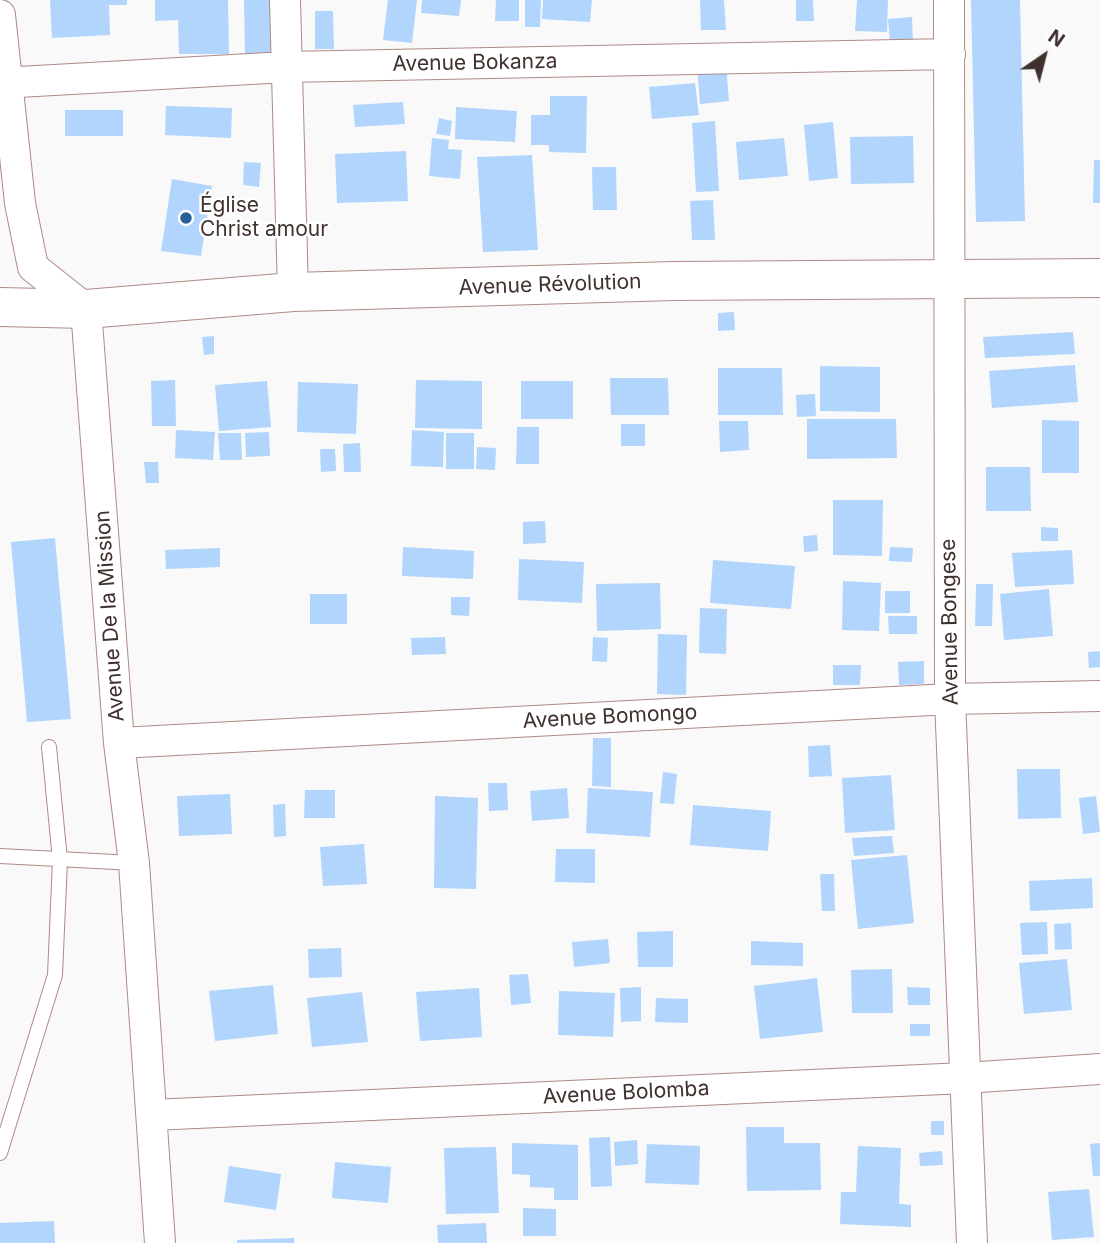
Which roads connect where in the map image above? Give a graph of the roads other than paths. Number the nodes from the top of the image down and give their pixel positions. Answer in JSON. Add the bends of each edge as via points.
{"nodes":[{"id":1,"x":285,"y":0,"type":"edge"},
{"id":2,"x":948,"y":0,"type":"edge"},
{"id":3,"x":0,"y":15,"type":"edge"},
{"id":4,"x":950,"y":54,"type":"junction"},
{"id":5,"x":286,"y":67,"type":"junction"},
{"id":6,"x":4,"y":83,"type":"edge"},
{"id":7,"x":1100,"y":278,"type":"edge"},
{"id":8,"x":947,"y":279,"type":"junction"},
{"id":9,"x":293,"y":292,"type":"junction"},
{"id":10,"x":0,"y":307,"type":"edge"},
{"id":11,"x":86,"y":309,"type":"junction"},
{"id":12,"x":1100,"y":696,"type":"edge"},
{"id":13,"x":950,"y":699,"type":"junction"},
{"id":14,"x":120,"y":743,"type":"junction"},
{"id":15,"x":49,"y":747,"type":"dead end"},
{"id":16,"x":0,"y":856,"type":"edge"},
{"id":17,"x":60,"y":860,"type":"junction"},
{"id":18,"x":134,"y":863,"type":"junction"},
{"id":19,"x":1100,"y":1069,"type":"edge"},
{"id":20,"x":965,"y":1078,"type":"junction"},
{"id":21,"x":152,"y":1115,"type":"junction"},
{"id":22,"x":0,"y":1153,"type":"edge"},
{"id":23,"x":160,"y":1243,"type":"edge"},
{"id":24,"x":972,"y":1243,"type":"edge"}],
"edges":[{"from":1,"to":5,"type":"street"},
{"from":2,"to":4,"type":"street","name":"Avenue Bongese"},
{"from":3,"to":6,"type":"street"},
{"from":4,"to":5,"type":"street","name":"Avenue Bokanza"},
{"from":4,"to":8,"type":"street","name":"Avenue Bongese"},
{"from":5,"to":6,"type":"street","name":"Avenue Bokanza"},
{"from":5,"to":9,"type":"street"},
{"from":6,"to":11,"type":"street","via":[[33,267]]},
{"from":7,"to":8,"type":"street","name":"Avenue Révolution"},
{"from":8,"to":9,"type":"street","name":"Avenue Révolution"},
{"from":8,"to":13,"type":"street","name":"Avenue Bongese"},
{"from":9,"to":11,"type":"street","name":"Avenue Révolution"},
{"from":10,"to":11,"type":"street","name":"Avenue Révolution"},
{"from":11,"to":14,"type":"street","name":"Avenue De la Mission"},
{"from":12,"to":13,"type":"street","name":"Avenue Bomongo"},
{"from":13,"to":14,"type":"street","name":"Avenue Bomongo"},
{"from":13,"to":20,"type":"street","name":"Avenue Bongese"},
{"from":14,"to":18,"type":"street","name":"Avenue De la Mission"},
{"from":15,"to":17,"type":"lane"},
{"from":16,"to":17,"type":"lane"},
{"from":17,"to":18,"type":"lane"},
{"from":17,"to":22,"type":"lane","via":[[55,975]]},
{"from":18,"to":21,"type":"street","name":"Avenue De la Mission"},
{"from":19,"to":20,"type":"street","name":"Avenue Bolomba"},
{"from":20,"to":21,"type":"street","name":"Avenue Bolomba"},
{"from":20,"to":24,"type":"street","name":"Avenue Bongese"},
{"from":21,"to":23,"type":"street","name":"Avenue De la Mission"}]}
